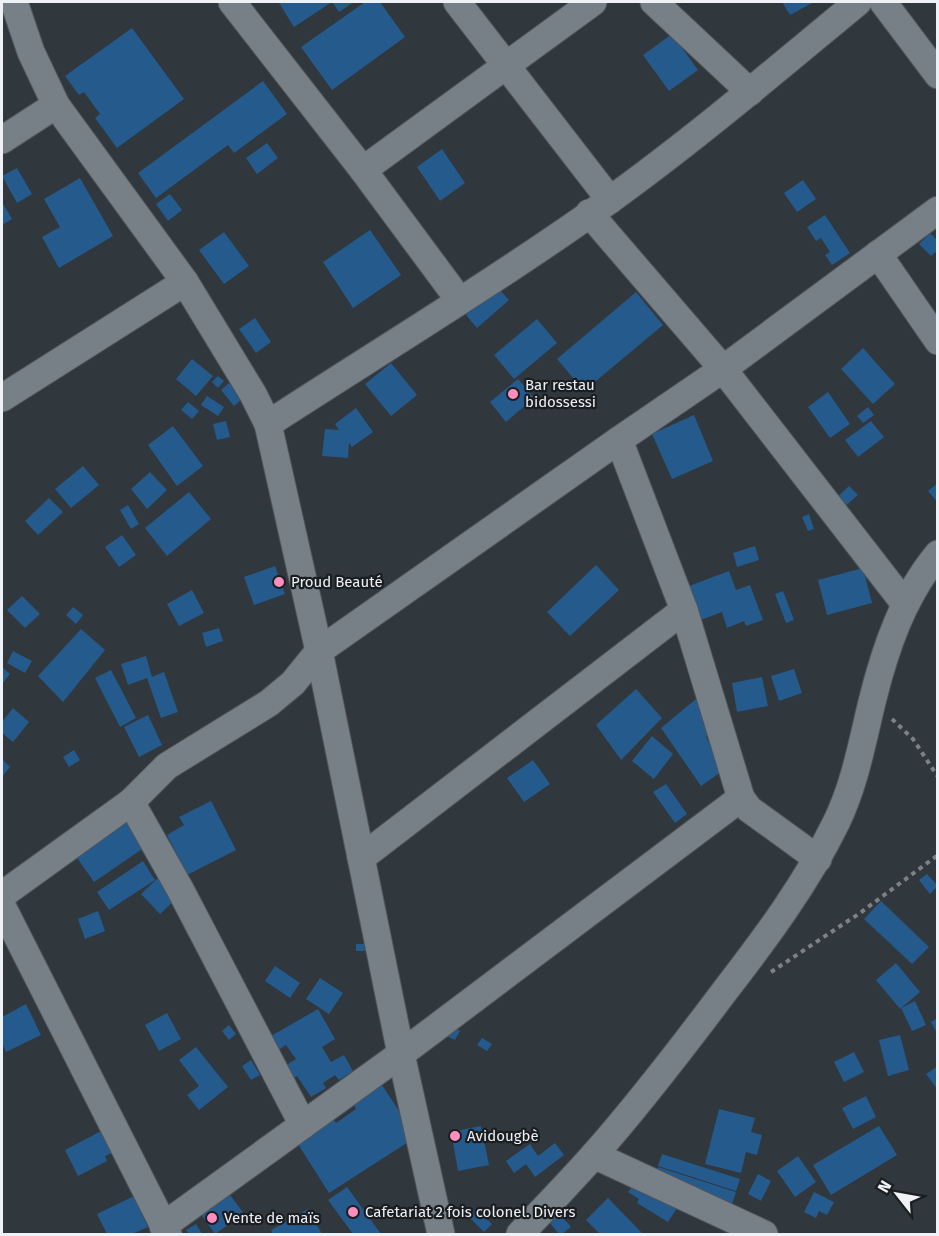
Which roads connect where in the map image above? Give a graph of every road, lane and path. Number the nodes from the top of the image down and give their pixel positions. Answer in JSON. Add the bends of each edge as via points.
{"nodes":[{"id":1,"x":15,"y":2,"type":"edge"},
{"id":2,"x":232,"y":2,"type":"edge"},
{"id":3,"x":457,"y":2,"type":"edge"},
{"id":4,"x":592,"y":2,"type":"edge"},
{"id":5,"x":654,"y":2,"type":"edge"},
{"id":6,"x":858,"y":2,"type":"edge"},
{"id":7,"x":883,"y":2,"type":"edge"},
{"id":8,"x":504,"y":65,"type":"junction"},
{"id":9,"x":938,"y":75,"type":"edge"},
{"id":10,"x":750,"y":92,"type":"junction"},
{"id":11,"x":56,"y":105,"type":"junction"},
{"id":12,"x":2,"y":140,"type":"edge"},
{"id":13,"x":363,"y":170,"type":"junction"},
{"id":14,"x":599,"y":206,"type":"junction"},
{"id":15,"x":938,"y":210,"type":"edge"},
{"id":16,"x":878,"y":254,"type":"junction"},
{"id":17,"x":185,"y":282,"type":"junction"},
{"id":18,"x":460,"y":301,"type":"junction"},
{"id":19,"x":938,"y":341,"type":"edge"},
{"id":20,"x":723,"y":369,"type":"junction"},
{"id":21,"x":2,"y":398,"type":"edge"},
{"id":22,"x":268,"y":424,"type":"junction"},
{"id":23,"x":619,"y":440,"type":"junction"},
{"id":24,"x":938,"y":554,"type":"edge"},
{"id":25,"x":905,"y":604,"type":"junction"},
{"id":26,"x":684,"y":610,"type":"junction"},
{"id":27,"x":319,"y":651,"type":"junction"},
{"id":28,"x":873,"y":699,"type":"junction"},
{"id":29,"x":938,"y":777,"type":"edge"},
{"id":30,"x":741,"y":798,"type":"junction"},
{"id":31,"x":131,"y":802,"type":"junction"},
{"id":32,"x":938,"y":855,"type":"edge"},
{"id":33,"x":361,"y":858,"type":"junction"},
{"id":34,"x":818,"y":859,"type":"junction"},
{"id":35,"x":2,"y":895,"type":"edge"},
{"id":36,"x":2,"y":906,"type":"edge"},
{"id":37,"x":767,"y":975,"type":"dead end"},
{"id":38,"x":401,"y":1054,"type":"junction"},
{"id":39,"x":303,"y":1125,"type":"junction"},
{"id":40,"x":594,"y":1155,"type":"junction"},
{"id":41,"x":165,"y":1230,"type":"edge"},
{"id":42,"x":441,"y":1234,"type":"edge"},
{"id":43,"x":520,"y":1234,"type":"edge"},
{"id":44,"x":765,"y":1234,"type":"edge"}],
"edges":[{"from":1,"to":11,"type":"street"},
{"from":2,"to":13,"type":"street"},
{"from":3,"to":8,"type":"street"},
{"from":4,"to":8,"type":"street"},
{"from":5,"to":10,"type":"street"},
{"from":6,"to":10,"type":"street"},
{"from":7,"to":9,"type":"street"},
{"from":8,"to":13,"type":"street"},
{"from":8,"to":14,"type":"street"},
{"from":10,"to":14,"type":"street"},
{"from":11,"to":12,"type":"street"},
{"from":11,"to":17,"type":"street"},
{"from":13,"to":18,"type":"street"},
{"from":14,"to":18,"type":"street"},
{"from":14,"to":20,"type":"street"},
{"from":15,"to":16,"type":"street"},
{"from":16,"to":19,"type":"street"},
{"from":16,"to":20,"type":"street"},
{"from":17,"to":21,"type":"street"},
{"from":17,"to":22,"type":"street"},
{"from":18,"to":22,"type":"street"},
{"from":20,"to":23,"type":"street"},
{"from":20,"to":25,"type":"street"},
{"from":22,"to":27,"type":"street"},
{"from":23,"to":26,"type":"street"},
{"from":23,"to":27,"type":"street"},
{"from":24,"to":25,"type":"street"},
{"from":25,"to":28,"type":"street"},
{"from":26,"to":30,"type":"street"},
{"from":26,"to":33,"type":"street"},
{"from":27,"to":31,"type":"street","via":[[293,683],[269,703],[167,766]]},
{"from":27,"to":33,"type":"street"},
{"from":28,"to":29,"type":"path","via":[[913,739]]},
{"from":28,"to":34,"type":"street","via":[[853,782]]},
{"from":30,"to":34,"type":"street","via":[[749,809]]},
{"from":30,"to":38,"type":"street"},
{"from":31,"to":35,"type":"street"},
{"from":31,"to":39,"type":"street"},
{"from":32,"to":37,"type":"path"},
{"from":33,"to":38,"type":"street"},
{"from":34,"to":40,"type":"street","via":[[766,938]]},
{"from":36,"to":41,"type":"street"},
{"from":38,"to":39,"type":"street"},
{"from":38,"to":42,"type":"street"},
{"from":39,"to":41,"type":"street"},
{"from":40,"to":43,"type":"street"},
{"from":40,"to":44,"type":"street"}]}
